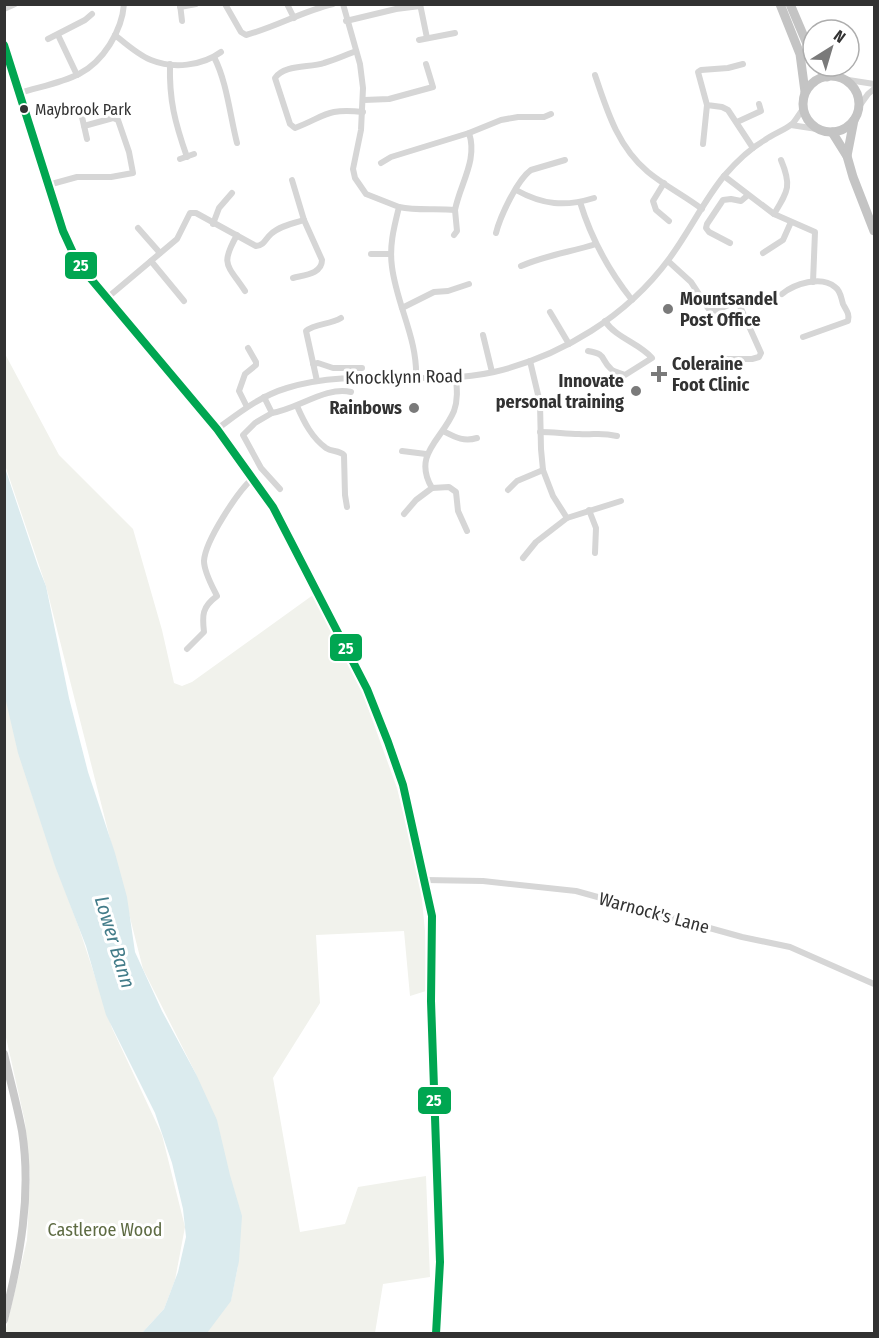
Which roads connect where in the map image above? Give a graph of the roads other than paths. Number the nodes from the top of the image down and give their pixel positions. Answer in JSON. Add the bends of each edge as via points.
{"nodes":[{"id":1,"x":15,"y":4,"type":"edge"},
{"id":2,"x":124,"y":4,"type":"edge"},
{"id":3,"x":196,"y":4,"type":"edge"},
{"id":4,"x":225,"y":4,"type":"edge"},
{"id":5,"x":287,"y":4,"type":"edge"},
{"id":6,"x":333,"y":4,"type":"edge"},
{"id":7,"x":343,"y":4,"type":"edge"},
{"id":8,"x":780,"y":4,"type":"edge"},
{"id":9,"x":790,"y":4,"type":"edge"},
{"id":10,"x":420,"y":5,"type":"edge"},
{"id":11,"x":180,"y":6,"type":"edge"},
{"id":12,"x":4,"y":9,"type":"edge"},
{"id":13,"x":92,"y":14,"type":"dead end"},
{"id":14,"x":294,"y":18,"type":"junction"},
{"id":15,"x":182,"y":21,"type":"dead end"},
{"id":16,"x":346,"y":21,"type":"junction"},
{"id":17,"x":801,"y":30,"type":"edge"},
{"id":18,"x":455,"y":33,"type":"dead end"},
{"id":19,"x":58,"y":35,"type":"junction"},
{"id":20,"x":115,"y":35,"type":"junction"},
{"id":21,"x":427,"y":38,"type":"junction"},
{"id":22,"x":48,"y":39,"type":"dead end"},
{"id":23,"x":419,"y":40,"type":"dead end"},
{"id":24,"x":4,"y":45,"type":"edge"},
{"id":25,"x":356,"y":51,"type":"junction"},
{"id":26,"x":221,"y":52,"type":"dead end"},
{"id":27,"x":214,"y":57,"type":"junction"},
{"id":28,"x":7,"y":63,"type":"edge"},
{"id":29,"x":170,"y":64,"type":"junction"},
{"id":30,"x":426,"y":64,"type":"dead end"},
{"id":31,"x":743,"y":64,"type":"dead end"},
{"id":32,"x":77,"y":75,"type":"junction"},
{"id":33,"x":595,"y":75,"type":"dead end"},
{"id":34,"x":824,"y":78,"type":"edge"},
{"id":35,"x":834,"y":78,"type":"edge"},
{"id":36,"x":842,"y":79,"type":"junction"},
{"id":37,"x":874,"y":84,"type":"edge"},
{"id":38,"x":874,"y":89,"type":"edge"},
{"id":39,"x":805,"y":92,"type":"junction"},
{"id":40,"x":20,"y":93,"type":"junction"},
{"id":41,"x":364,"y":100,"type":"junction"},
{"id":42,"x":759,"y":104,"type":"dead end"},
{"id":43,"x":707,"y":105,"type":"junction"},
{"id":44,"x":858,"y":108,"type":"junction"},
{"id":45,"x":803,"y":109,"type":"junction"},
{"id":46,"x":363,"y":112,"type":"junction"},
{"id":47,"x":551,"y":114,"type":"dead end"},
{"id":48,"x":82,"y":117,"type":"dead end"},
{"id":49,"x":854,"y":120,"type":"junction"},
{"id":50,"x":737,"y":123,"type":"junction"},
{"id":51,"x":791,"y":125,"type":"junction"},
{"id":52,"x":84,"y":126,"type":"junction"},
{"id":53,"x":817,"y":129,"type":"junction"},
{"id":54,"x":832,"y":132,"type":"junction"},
{"id":55,"x":469,"y":134,"type":"junction"},
{"id":56,"x":87,"y":139,"type":"dead end"},
{"id":57,"x":237,"y":143,"type":"dead end"},
{"id":58,"x":703,"y":144,"type":"dead end"},
{"id":59,"x":753,"y":148,"type":"junction"},
{"id":60,"x":194,"y":154,"type":"dead end"},
{"id":61,"x":847,"y":156,"type":"junction"},
{"id":62,"x":566,"y":160,"type":"dead end"},
{"id":63,"x":781,"y":160,"type":"dead end"},
{"id":64,"x":381,"y":163,"type":"dead end"},
{"id":65,"x":724,"y":176,"type":"junction"},
{"id":66,"x":292,"y":180,"type":"dead end"},
{"id":67,"x":664,"y":183,"type":"junction"},
{"id":68,"x":48,"y":185,"type":"junction"},
{"id":69,"x":516,"y":190,"type":"junction"},
{"id":70,"x":232,"y":193,"type":"dead end"},
{"id":71,"x":748,"y":195,"type":"junction"},
{"id":72,"x":594,"y":198,"type":"dead end"},
{"id":73,"x":580,"y":202,"type":"junction"},
{"id":74,"x":399,"y":207,"type":"junction"},
{"id":75,"x":702,"y":209,"type":"junction"},
{"id":76,"x":455,"y":210,"type":"junction"},
{"id":77,"x":774,"y":214,"type":"junction"},
{"id":78,"x":304,"y":220,"type":"junction"},
{"id":79,"x":669,"y":221,"type":"dead end"},
{"id":80,"x":791,"y":222,"type":"junction"},
{"id":81,"x":213,"y":224,"type":"junction"},
{"id":82,"x":138,"y":228,"type":"dead end"},
{"id":83,"x":874,"y":231,"type":"edge"},
{"id":84,"x":496,"y":234,"type":"dead end"},
{"id":85,"x":237,"y":235,"type":"junction"},
{"id":86,"x":454,"y":236,"type":"dead end"},
{"id":87,"x":730,"y":243,"type":"dead end"},
{"id":88,"x":596,"y":244,"type":"junction"},
{"id":89,"x":160,"y":253,"type":"junction"},
{"id":90,"x":763,"y":253,"type":"dead end"},
{"id":91,"x":371,"y":254,"type":"dead end"},
{"id":92,"x":391,"y":254,"type":"junction"},
{"id":93,"x":151,"y":261,"type":"junction"},
{"id":94,"x":668,"y":261,"type":"junction"},
{"id":95,"x":521,"y":266,"type":"dead end"},
{"id":96,"x":293,"y":278,"type":"dead end"},
{"id":97,"x":813,"y":282,"type":"junction"},
{"id":98,"x":469,"y":284,"type":"dead end"},
{"id":99,"x":245,"y":291,"type":"dead end"},
{"id":100,"x":782,"y":294,"type":"dead end"},
{"id":101,"x":107,"y":298,"type":"junction"},
{"id":102,"x":632,"y":300,"type":"junction"},
{"id":103,"x":184,"y":301,"type":"dead end"},
{"id":104,"x":402,"y":308,"type":"junction"},
{"id":105,"x":550,"y":312,"type":"dead end"},
{"id":106,"x":341,"y":318,"type":"dead end"},
{"id":107,"x":605,"y":321,"type":"junction"},
{"id":108,"x":483,"y":334,"type":"dead end"},
{"id":109,"x":802,"y":337,"type":"dead end"},
{"id":110,"x":569,"y":344,"type":"junction"},
{"id":111,"x":248,"y":348,"type":"dead end"},
{"id":112,"x":588,"y":351,"type":"dead end"},
{"id":113,"x":530,"y":361,"type":"junction"},
{"id":114,"x":313,"y":364,"type":"junction"},
{"id":115,"x":707,"y":365,"type":"dead end"},
{"id":116,"x":362,"y":368,"type":"dead end"},
{"id":117,"x":492,"y":372,"type":"junction"},
{"id":118,"x":456,"y":378,"type":"junction"},
{"id":119,"x":416,"y":379,"type":"junction"},
{"id":120,"x":317,"y":381,"type":"junction"},
{"id":121,"x":351,"y":392,"type":"dead end"},
{"id":122,"x":264,"y":397,"type":"junction"},
{"id":123,"x":297,"y":406,"type":"junction"},
{"id":124,"x":247,"y":407,"type":"junction"},
{"id":125,"x":272,"y":413,"type":"junction"},
{"id":126,"x":217,"y":429,"type":"junction"},
{"id":127,"x":443,"y":430,"type":"junction"},
{"id":128,"x":540,"y":432,"type":"junction"},
{"id":129,"x":617,"y":436,"type":"dead end"},
{"id":130,"x":477,"y":438,"type":"dead end"},
{"id":131,"x":402,"y":451,"type":"dead end"},
{"id":132,"x":426,"y":454,"type":"junction"},
{"id":133,"x":543,"y":470,"type":"junction"},
{"id":134,"x":253,"y":478,"type":"junction"},
{"id":135,"x":432,"y":488,"type":"junction"},
{"id":136,"x":280,"y":489,"type":"dead end"},
{"id":137,"x":508,"y":490,"type":"dead end"},
{"id":138,"x":621,"y":501,"type":"dead end"},
{"id":139,"x":347,"y":507,"type":"dead end"},
{"id":140,"x":589,"y":510,"type":"junction"},
{"id":141,"x":404,"y":514,"type":"dead end"},
{"id":142,"x":567,"y":518,"type":"junction"},
{"id":143,"x":467,"y":531,"type":"dead end"},
{"id":144,"x":595,"y":553,"type":"dead end"},
{"id":145,"x":523,"y":558,"type":"dead end"},
{"id":146,"x":187,"y":649,"type":"dead end"},
{"id":147,"x":425,"y":880,"type":"junction"},
{"id":148,"x":874,"y":984,"type":"edge"},
{"id":149,"x":4,"y":1054,"type":"edge"},
{"id":150,"x":4,"y":1320,"type":"edge"},
{"id":151,"x":436,"y":1334,"type":"edge"}],
"edges":[{"from":1,"to":12,"type":"street"},
{"from":2,"to":20,"type":"street"},
{"from":3,"to":11,"type":"street"},
{"from":4,"to":14,"type":"street","via":[[246,35]]},
{"from":5,"to":14,"type":"street"},
{"from":6,"to":14,"type":"street"},
{"from":7,"to":16,"type":"street"},
{"from":8,"to":39,"type":"highway","via":[[800,54]]},
{"from":9,"to":17,"type":"highway"},
{"from":10,"to":16,"type":"street"},
{"from":10,"to":21,"type":"street"},
{"from":11,"to":15,"type":"street"},
{"from":13,"to":19,"type":"street"},
{"from":16,"to":25,"type":"street"},
{"from":18,"to":21,"type":"street"},
{"from":19,"to":22,"type":"street"},
{"from":19,"to":32,"type":"street"},
{"from":20,"to":29,"type":"street","via":[[150,60]]},
{"from":20,"to":32,"type":"street","via":[[93,64]]},
{"from":21,"to":23,"type":"street"},
{"from":24,"to":28,"type":"street"},
{"from":25,"to":41,"type":"street"},
{"from":25,"to":46,"type":"street","via":[[326,63],[295,68],[275,78],[290,124],[295,128],[326,113]]},
{"from":26,"to":27,"type":"street"},
{"from":27,"to":29,"type":"street","via":[[190,65]]},
{"from":27,"to":57,"type":"street","via":[[223,79]]},
{"from":28,"to":40,"type":"street"},
{"from":29,"to":60,"type":"street","via":[[172,113],[183,158]]},
{"from":30,"to":41,"type":"street","via":[[433,87],[389,99]]},
{"from":31,"to":43,"type":"street","via":[[699,72]]},
{"from":32,"to":40,"type":"street"},
{"from":33,"to":67,"type":"street","via":[[620,140],[639,163]]},
{"from":34,"to":39,"type":"highway"},
{"from":35,"to":36,"type":"highway"},
{"from":36,"to":37,"type":"street"},
{"from":36,"to":44,"type":"highway","via":[[854,89]]},
{"from":38,"to":44,"type":"street"},
{"from":39,"to":45,"type":"highway"},
{"from":40,"to":68,"type":"street"},
{"from":41,"to":46,"type":"street"},
{"from":42,"to":50,"type":"street","via":[[761,111]]},
{"from":43,"to":50,"type":"street","via":[[725,108]]},
{"from":43,"to":58,"type":"street"},
{"from":44,"to":49,"type":"highway"},
{"from":45,"to":51,"type":"street","name":"Knocklynn Road"},
{"from":45,"to":53,"type":"highway"},
{"from":46,"to":74,"type":"street","via":[[354,160],[355,178],[366,194]]},
{"from":47,"to":55,"type":"street","via":[[501,120]]},
{"from":48,"to":52,"type":"street"},
{"from":49,"to":54,"type":"highway"},
{"from":49,"to":61,"type":"highway"},
{"from":50,"to":59,"type":"street"},
{"from":51,"to":53,"type":"street"},
{"from":51,"to":59,"type":"street","name":"Knocklynn Road"},
{"from":52,"to":56,"type":"street"},
{"from":52,"to":68,"type":"street","via":[[118,120],[133,173],[77,177]]},
{"from":53,"to":54,"type":"highway"},
{"from":54,"to":61,"type":"highway"},
{"from":55,"to":64,"type":"street"},
{"from":55,"to":76,"type":"street","via":[[470,164]]},
{"from":59,"to":65,"type":"street","name":"Knocklynn Road"},
{"from":61,"to":83,"type":"highway"},
{"from":62,"to":69,"type":"street","via":[[531,170]]},
{"from":63,"to":77,"type":"street","via":[[788,187]]},
{"from":65,"to":71,"type":"street"},
{"from":65,"to":75,"type":"street","name":"Knocklynn Road"},
{"from":66,"to":78,"type":"street"},
{"from":67,"to":75,"type":"street"},
{"from":67,"to":79,"type":"street","via":[[653,201],[656,210]]},
{"from":68,"to":101,"type":"street","via":[[71,249]]},
{"from":69,"to":73,"type":"street","via":[[552,204]]},
{"from":69,"to":84,"type":"street"},
{"from":70,"to":81,"type":"street","via":[[219,208]]},
{"from":71,"to":77,"type":"street"},
{"from":71,"to":87,"type":"street","via":[[741,201],[723,200],[706,224],[709,232]]},
{"from":72,"to":73,"type":"street"},
{"from":73,"to":88,"type":"street"},
{"from":74,"to":76,"type":"street"},
{"from":74,"to":92,"type":"street"},
{"from":75,"to":94,"type":"street","name":"Knocklynn Road"},
{"from":76,"to":86,"type":"street"},
{"from":77,"to":80,"type":"street"},
{"from":78,"to":85,"type":"street","via":[[273,232],[261,246]]},
{"from":78,"to":96,"type":"street","via":[[322,266]]},
{"from":80,"to":90,"type":"street","via":[[783,240]]},
{"from":80,"to":97,"type":"street","via":[[815,232]]},
{"from":81,"to":85,"type":"street"},
{"from":81,"to":89,"type":"street","via":[[190,213],[177,239]]},
{"from":82,"to":89,"type":"street"},
{"from":85,"to":99,"type":"street","via":[[226,260]]},
{"from":88,"to":95,"type":"street","via":[[547,255]]},
{"from":88,"to":102,"type":"street"},
{"from":89,"to":93,"type":"street"},
{"from":91,"to":92,"type":"street"},
{"from":92,"to":104,"type":"street"},
{"from":93,"to":101,"type":"street"},
{"from":93,"to":103,"type":"street"},
{"from":94,"to":102,"type":"street","name":"Knocklynn Road"},
{"from":94,"to":115,"type":"street","via":[[691,282],[710,311],[737,303],[761,353],[752,359],[729,358]]},
{"from":97,"to":100,"type":"street"},
{"from":97,"to":109,"type":"street","via":[[836,287],[850,319]]},
{"from":98,"to":104,"type":"street","via":[[434,292]]},
{"from":101,"to":126,"type":"street"},
{"from":102,"to":107,"type":"street","name":"Knocklynn Road"},
{"from":104,"to":119,"type":"street","via":[[414,344]]},
{"from":105,"to":110,"type":"street"},
{"from":106,"to":114,"type":"street","via":[[306,331]]},
{"from":107,"to":110,"type":"street","name":"Knocklynn Road"},
{"from":107,"to":112,"type":"street","via":[[652,358],[625,375],[611,369],[599,353]]},
{"from":108,"to":117,"type":"street"},
{"from":110,"to":113,"type":"street","name":"Knocklynn Road"},
{"from":111,"to":124,"type":"street","via":[[256,365],[245,374],[239,391]]},
{"from":113,"to":117,"type":"street","name":"Knocklynn Road"},
{"from":113,"to":128,"type":"street","via":[[540,403]]},
{"from":114,"to":116,"type":"street"},
{"from":114,"to":120,"type":"street"},
{"from":117,"to":118,"type":"street","name":"Knocklynn Road"},
{"from":118,"to":119,"type":"street","name":"Knocklynn Road"},
{"from":118,"to":127,"type":"street","via":[[456,403]]},
{"from":119,"to":120,"type":"street","name":"Knocklynn Road","via":[[345,377]]},
{"from":120,"to":122,"type":"street","name":"Knocklynn Road"},
{"from":121,"to":123,"type":"street","via":[[338,390]]},
{"from":122,"to":124,"type":"street","name":"Knocklynn Road"},
{"from":122,"to":125,"type":"street"},
{"from":123,"to":125,"type":"street"},
{"from":123,"to":139,"type":"street","via":[[315,437],[326,448],[344,455]]},
{"from":124,"to":126,"type":"street","name":"Knocklynn Road"},
{"from":125,"to":136,"type":"street","via":[[243,435],[261,468]]},
{"from":126,"to":134,"type":"street"},
{"from":127,"to":130,"type":"street","via":[[460,439]]},
{"from":127,"to":132,"type":"street"},
{"from":128,"to":129,"type":"street","via":[[603,432]]},
{"from":128,"to":133,"type":"street"},
{"from":131,"to":132,"type":"street"},
{"from":132,"to":135,"type":"street","via":[[424,465]]},
{"from":133,"to":137,"type":"street"},
{"from":133,"to":142,"type":"street"},
{"from":134,"to":146,"type":"street","via":[[234,499],[206,550],[204,564],[217,596],[207,603],[202,614],[204,632]]},
{"from":134,"to":147,"type":"street","via":[[273,507],[367,689],[403,785]]},
{"from":135,"to":141,"type":"street"},
{"from":135,"to":143,"type":"street","via":[[449,487],[456,492]]},
{"from":138,"to":140,"type":"street"},
{"from":140,"to":142,"type":"street"},
{"from":140,"to":144,"type":"street","via":[[596,528]]},
{"from":142,"to":145,"type":"street","via":[[536,542]]},
{"from":147,"to":148,"type":"street","name":"Warnock's Lane","via":[[483,881],[576,891],[790,947]]},
{"from":147,"to":151,"type":"street","via":[[433,932],[431,1009],[440,1262]]},
{"from":149,"to":150,"type":"main road","via":[[22,1132],[25,1203],[18,1266]]}]}
